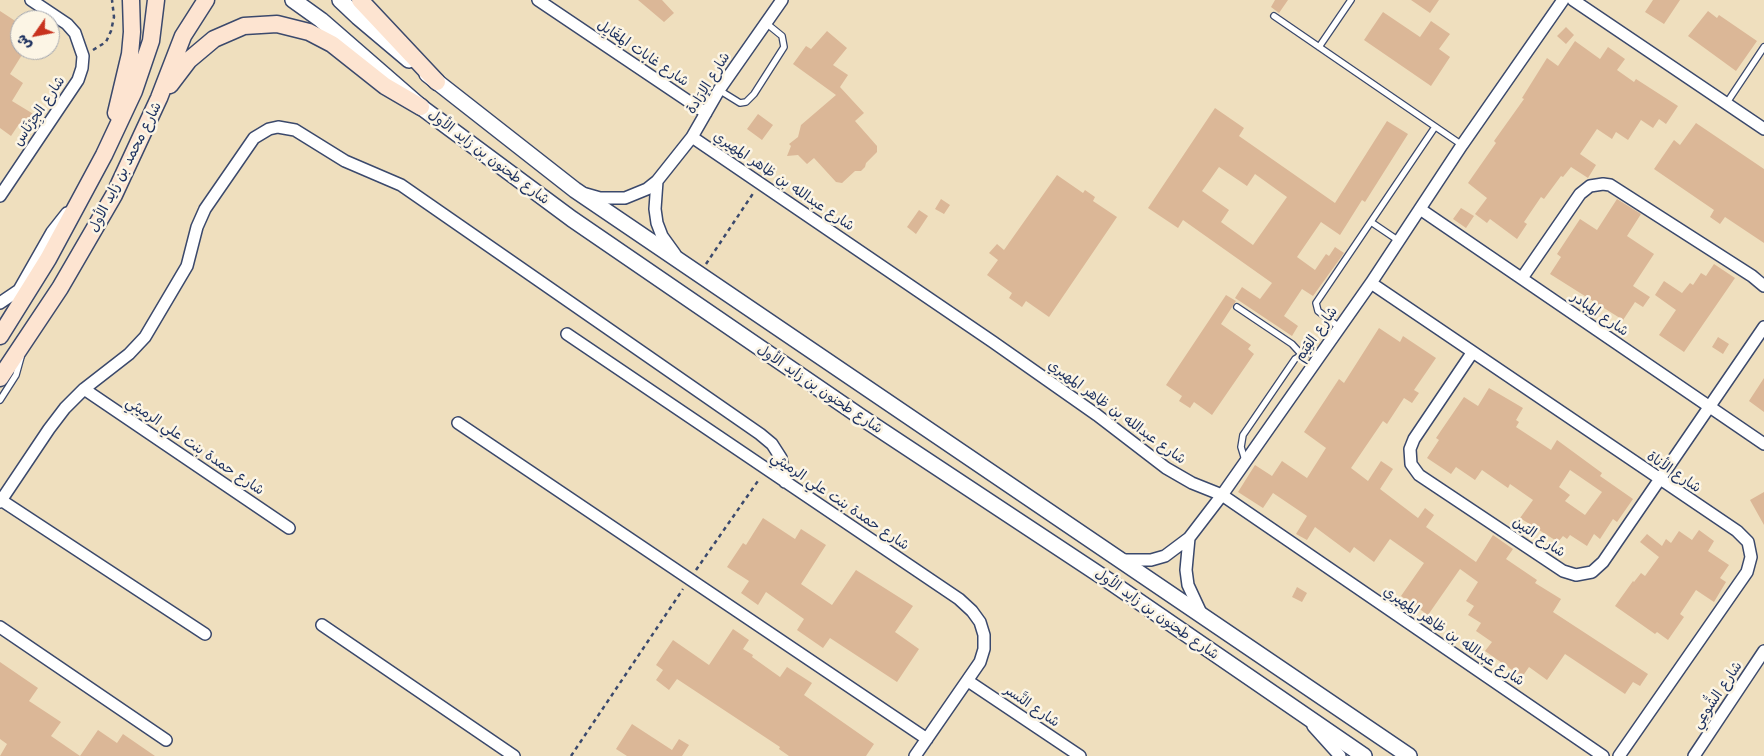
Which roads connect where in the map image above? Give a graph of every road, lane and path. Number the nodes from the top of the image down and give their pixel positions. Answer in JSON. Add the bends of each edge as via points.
{"nodes":[{"id":1,"x":31,"y":0,"type":"edge"},
{"id":2,"x":112,"y":0,"type":"edge"},
{"id":3,"x":131,"y":0,"type":"edge"},
{"id":4,"x":156,"y":0,"type":"edge"},
{"id":5,"x":206,"y":0,"type":"edge"},
{"id":6,"x":293,"y":0,"type":"edge"},
{"id":7,"x":340,"y":0,"type":"edge"},
{"id":8,"x":360,"y":0,"type":"edge"},
{"id":9,"x":538,"y":0,"type":"edge"},
{"id":10,"x":782,"y":0,"type":"edge"},
{"id":11,"x":1351,"y":0,"type":"edge"},
{"id":12,"x":1563,"y":0,"type":"edge"},
{"id":13,"x":1573,"y":0,"type":"edge"},
{"id":14,"x":1274,"y":16,"type":"dead end"},
{"id":15,"x":766,"y":23,"type":"junction"},
{"id":16,"x":1319,"y":47,"type":"junction"},
{"id":17,"x":1764,"y":47,"type":"edge"},
{"id":18,"x":83,"y":56,"type":"junction"},
{"id":19,"x":437,"y":82,"type":"junction"},
{"id":20,"x":719,"y":90,"type":"junction"},
{"id":21,"x":159,"y":98,"type":"junction"},
{"id":22,"x":1726,"y":104,"type":"junction"},
{"id":23,"x":422,"y":106,"type":"junction"},
{"id":24,"x":706,"y":113,"type":"junction"},
{"id":25,"x":1435,"y":127,"type":"junction"},
{"id":26,"x":1764,"y":129,"type":"edge"},
{"id":27,"x":692,"y":137,"type":"junction"},
{"id":28,"x":1462,"y":145,"type":"junction"},
{"id":29,"x":108,"y":146,"type":"junction"},
{"id":30,"x":657,"y":181,"type":"junction"},
{"id":31,"x":760,"y":184,"type":"junction"},
{"id":32,"x":575,"y":190,"type":"junction"},
{"id":33,"x":0,"y":196,"type":"edge"},
{"id":34,"x":78,"y":201,"type":"junction"},
{"id":35,"x":1420,"y":209,"type":"junction"},
{"id":36,"x":1371,"y":222,"type":"junction"},
{"id":37,"x":1399,"y":241,"type":"junction"},
{"id":38,"x":679,"y":259,"type":"junction"},
{"id":39,"x":700,"y":273,"type":"junction"},
{"id":40,"x":1522,"y":278,"type":"junction"},
{"id":41,"x":1371,"y":283,"type":"junction"},
{"id":42,"x":1764,"y":286,"type":"edge"},
{"id":43,"x":0,"y":303,"type":"edge"},
{"id":44,"x":1237,"y":307,"type":"dead end"},
{"id":45,"x":1339,"y":327,"type":"junction"},
{"id":46,"x":1764,"y":327,"type":"edge"},
{"id":47,"x":567,"y":334,"type":"dead end"},
{"id":48,"x":0,"y":336,"type":"edge"},
{"id":49,"x":25,"y":342,"type":"junction"},
{"id":50,"x":1472,"y":353,"type":"junction"},
{"id":51,"x":1321,"y":354,"type":"junction"},
{"id":52,"x":1302,"y":355,"type":"junction"},
{"id":53,"x":0,"y":378,"type":"edge"},
{"id":54,"x":84,"y":389,"type":"junction"},
{"id":55,"x":0,"y":400,"type":"edge"},
{"id":56,"x":1709,"y":407,"type":"junction"},
{"id":57,"x":458,"y":423,"type":"dead end"},
{"id":58,"x":1764,"y":444,"type":"edge"},
{"id":59,"x":1246,"y":461,"type":"junction"},
{"id":60,"x":766,"y":469,"type":"junction"},
{"id":61,"x":1659,"y":481,"type":"junction"},
{"id":62,"x":785,"y":482,"type":"junction"},
{"id":63,"x":1222,"y":495,"type":"junction"},
{"id":64,"x":1,"y":501,"type":"edge"},
{"id":65,"x":289,"y":528,"type":"dead end"},
{"id":66,"x":1190,"y":538,"type":"junction"},
{"id":67,"x":1121,"y":560,"type":"junction"},
{"id":68,"x":689,"y":580,"type":"junction"},
{"id":69,"x":1201,"y":614,"type":"junction"},
{"id":70,"x":322,"y":625,"type":"dead end"},
{"id":71,"x":0,"y":627,"type":"edge"},
{"id":72,"x":205,"y":634,"type":"dead end"},
{"id":73,"x":1764,"y":651,"type":"edge"},
{"id":74,"x":968,"y":681,"type":"junction"},
{"id":75,"x":1300,"y":713,"type":"junction"},
{"id":76,"x":927,"y":739,"type":"junction"},
{"id":77,"x":166,"y":740,"type":"dead end"},
{"id":78,"x":514,"y":756,"type":"edge"},
{"id":79,"x":571,"y":756,"type":"edge"},
{"id":80,"x":915,"y":756,"type":"edge"},
{"id":81,"x":1080,"y":756,"type":"edge"},
{"id":82,"x":1340,"y":756,"type":"edge"},
{"id":83,"x":1364,"y":756,"type":"edge"},
{"id":84,"x":1409,"y":756,"type":"edge"},
{"id":85,"x":1603,"y":756,"type":"edge"},
{"id":86,"x":1619,"y":756,"type":"edge"},
{"id":87,"x":1694,"y":756,"type":"edge"}],
"edges":[{"from":1,"to":18,"type":"street","via":[[67,24],[80,44]]},
{"from":2,"to":18,"type":"path","via":[[114,17],[106,42]]},
{"from":3,"to":29,"type":"main road","via":[[130,54]]},
{"from":4,"to":29,"type":"main road","name":"شارع محمد بن زايد الأول","via":[[151,42],[141,75]]},
{"from":5,"to":21,"type":"main road","name":"شارع محمد بن زايد الأول","via":[[183,36]]},
{"from":6,"to":23,"type":"street","name":"شارع طحنون بن زايد الأول"},
{"from":7,"to":19,"type":"street","name":"شارع طحنون بن زايد الأول"},
{"from":8,"to":19,"type":"main road"},
{"from":9,"to":24,"type":"street","name":"شارع غابات المِغَايِل"},
{"from":10,"to":15,"type":"street","name":"شارع الإرَادة"},
{"from":11,"to":16,"type":"lane"},
{"from":12,"to":28,"type":"street","name":"شارع القِيَم"},
{"from":13,"to":22,"type":"street"},
{"from":14,"to":16,"type":"lane"},
{"from":15,"to":20,"type":"street","name":"شارع الإرَادة"},
{"from":15,"to":20,"type":"lane","via":[[782,36],[784,47],[754,94],[740,103]]},
{"from":16,"to":25,"type":"lane"},
{"from":17,"to":22,"type":"lane"},
{"from":18,"to":33,"type":"street","name":"شارع الجِرْنَاس","via":[[78,80]]},
{"from":19,"to":32,"type":"street","name":"شارع طحنون بن زايد الأول"},
{"from":20,"to":24,"type":"street","name":"شارع الإرَادة"},
{"from":21,"to":23,"type":"main road","via":[[189,60],[214,39],[244,26],[277,24],[309,32],[332,44],[386,86]]},
{"from":21,"to":49,"type":"main road","name":"شارع محمد بن زايد الأول","via":[[114,195]]},
{"from":22,"to":26,"type":"street"},
{"from":23,"to":75,"type":"street","name":"شارع طحنون بن زايد الأول","via":[[572,219]]},
{"from":24,"to":27,"type":"street","name":"شارع الإرَادة"},
{"from":25,"to":28,"type":"lane"},
{"from":25,"to":36,"type":"lane"},
{"from":27,"to":30,"type":"street","name":"شارع الإرَادة"},
{"from":27,"to":31,"type":"street","name":"شارع عبدالله بن ظاهر المهيري"},
{"from":28,"to":35,"type":"street","name":"شارع القِيَم"},
{"from":29,"to":34,"type":"main road","name":"شارع محمد بن زايد الأول"},
{"from":30,"to":32,"type":"street","name":"شارع الإرَادة","via":[[625,198],[600,198]]},
{"from":30,"to":38,"type":"street","via":[[657,223],[662,236]]},
{"from":31,"to":39,"type":"path"},
{"from":31,"to":63,"type":"street","name":"شارع عبدالله بن ظاهر المهيري","via":[[993,342],[1166,468]]},
{"from":32,"to":38,"type":"street","name":"شارع طحنون بن زايد الأول"},
{"from":34,"to":43,"type":"street","via":[[52,232],[18,290]]},
{"from":34,"to":48,"type":"main road","name":"شارع محمد بن زايد الأول","via":[[48,259]]},
{"from":35,"to":37,"type":"street","name":"شارع القِيَم"},
{"from":35,"to":40,"type":"street","name":"شارع المبادر"},
{"from":36,"to":37,"type":"lane"},
{"from":36,"to":45,"type":"lane","via":[[1316,303],[1318,311]]},
{"from":37,"to":41,"type":"street","name":"شارع القِيَم"},
{"from":38,"to":39,"type":"street","name":"شارع طحنون بن زايد الأول"},
{"from":39,"to":67,"type":"street","name":"شارع طحنون بن زايد الأول"},
{"from":40,"to":42,"type":"street","via":[[1580,194],[1590,186],[1603,184],[1618,190]]},
{"from":40,"to":56,"type":"street","name":"شارع المبادر"},
{"from":41,"to":45,"type":"street","name":"شارع القِيَم"},
{"from":41,"to":50,"type":"street","name":"شارع الأناة"},
{"from":44,"to":52,"type":"lane","via":[[1292,344]]},
{"from":45,"to":51,"type":"street","name":"شارع القِيَم"},
{"from":46,"to":56,"type":"street","name":"شارع التين"},
{"from":47,"to":60,"type":"street","name":"شارع حمدة بنت علي الرميثي"},
{"from":49,"to":53,"type":"main road","name":"شارع محمد بن زايد الأول"},
{"from":49,"to":55,"type":"lane","via":[[16,375]]},
{"from":50,"to":61,"type":"street","name":"شارع الأناة"},
{"from":50,"to":61,"type":"street","name":"شارع التين","via":[[1410,449],[1411,464],[1419,476],[1563,571],[1576,575],[1592,572],[1603,562]]},
{"from":51,"to":52,"type":"lane"},
{"from":51,"to":59,"type":"street","name":"شارع القِيَم"},
{"from":52,"to":59,"type":"lane","via":[[1243,435],[1241,447]]},
{"from":54,"to":62,"type":"street","via":[[125,358],[145,337],[187,266],[205,209],[254,138],[269,129],[287,127],[345,161],[407,188],[760,434],[781,458]]},
{"from":54,"to":64,"type":"street","via":[[48,429]]},
{"from":54,"to":65,"type":"street","name":"شارع حمدة بنت علي الرميثي"},
{"from":56,"to":58,"type":"street","name":"شارع المبادر"},
{"from":56,"to":61,"type":"street","name":"شارع التين"},
{"from":57,"to":68,"type":"street"},
{"from":59,"to":63,"type":"street","name":"شارع القِيَم"},
{"from":60,"to":62,"type":"street","name":"شارع حمدة بنت علي الرميثي"},
{"from":60,"to":68,"type":"path"},
{"from":61,"to":86,"type":"street","name":"شارع الأناة","via":[[1743,536],[1750,549],[1750,565]]},
{"from":62,"to":74,"type":"street","name":"شارع حمدة بنت علي الرميثي","via":[[972,611],[980,622],[984,649]]},
{"from":63,"to":66,"type":"street","name":"شارع القِيَم"},
{"from":63,"to":85,"type":"street","name":"شارع عبدالله بن ظاهر المهيري"},
{"from":64,"to":72,"type":"street"},
{"from":66,"to":67,"type":"street","name":"شارع القِيَم","via":[[1158,558]]},
{"from":66,"to":69,"type":"street","name":"شارع القِيَم","via":[[1186,554],[1187,577]]},
{"from":67,"to":69,"type":"street","name":"شارع طحنون بن زايد الأول"},
{"from":68,"to":76,"type":"street"},
{"from":68,"to":79,"type":"path"},
{"from":69,"to":84,"type":"street","name":"شارع طحنون بن زايد الأول"},
{"from":70,"to":78,"type":"street"},
{"from":71,"to":77,"type":"street"},
{"from":73,"to":87,"type":"street","name":"شارع الشُّوعِي"},
{"from":74,"to":76,"type":"street","name":"شارع حمدة بنت علي الرميثي"},
{"from":74,"to":81,"type":"street","name":"شارع النَّسر"},
{"from":75,"to":82,"type":"street"},
{"from":75,"to":83,"type":"street","name":"شارع طحنون بن زايد الأول"},
{"from":76,"to":80,"type":"street","name":"شارع حمدة بنت علي الرميثي"}]}
